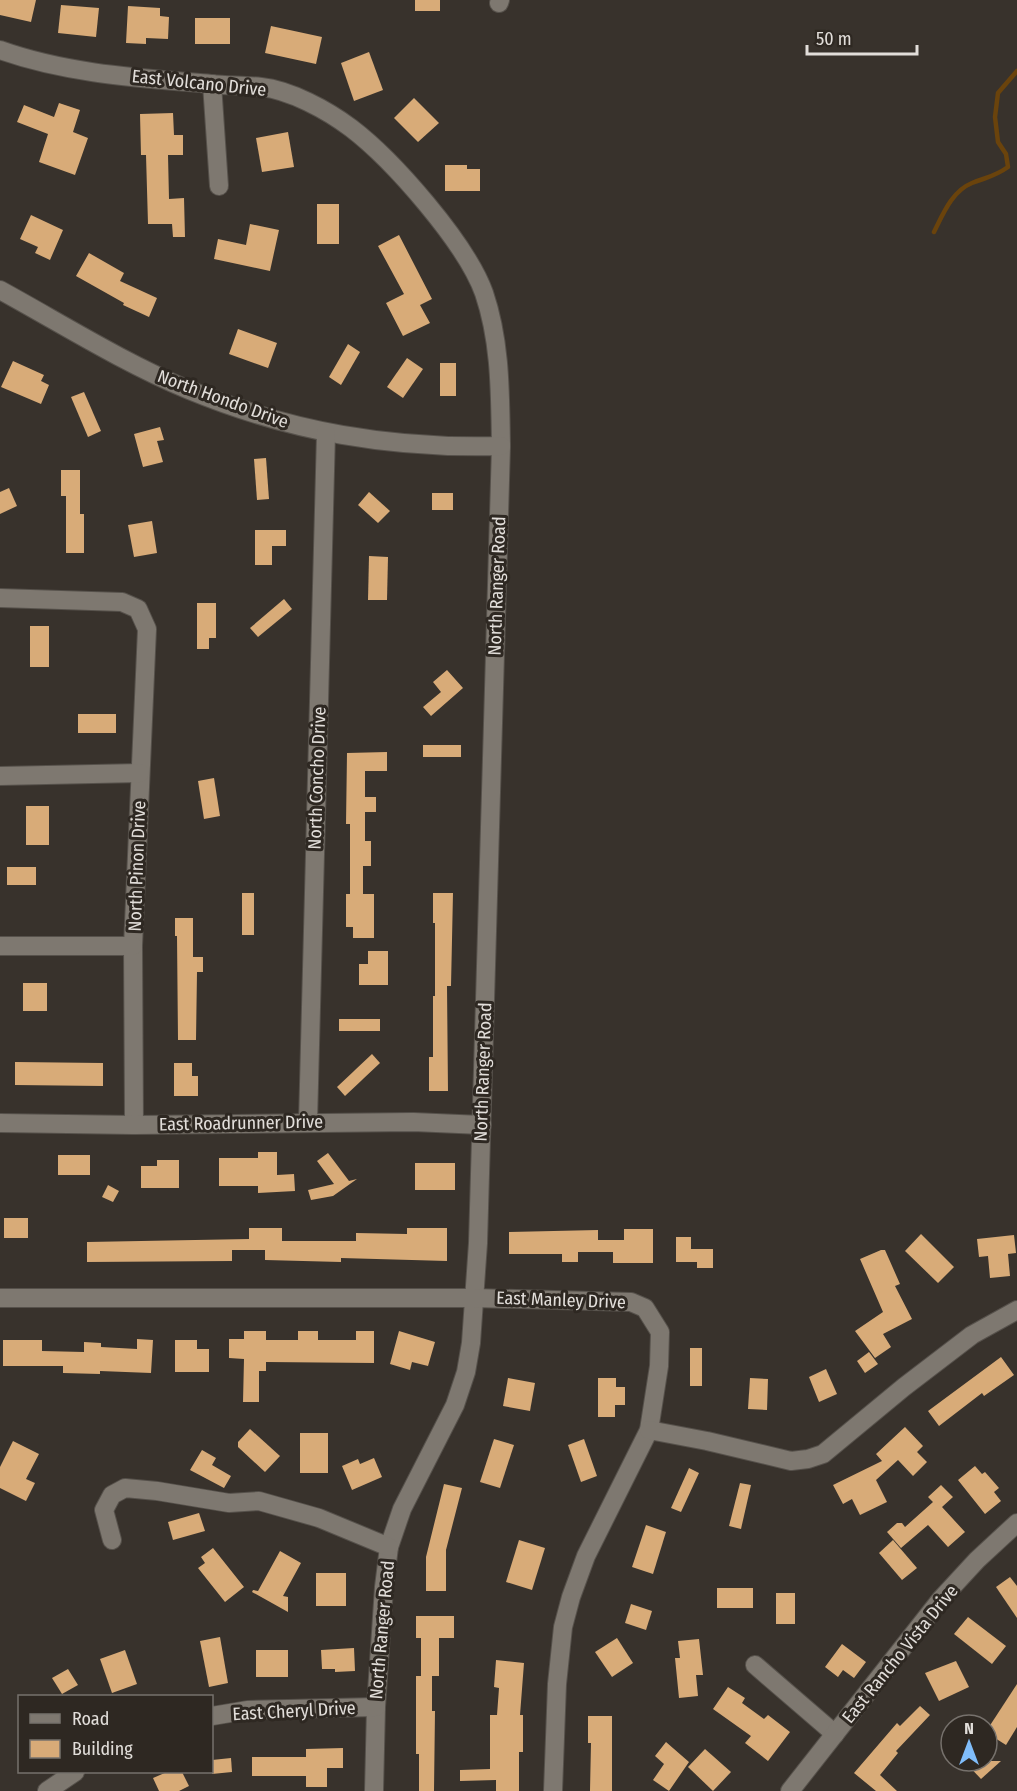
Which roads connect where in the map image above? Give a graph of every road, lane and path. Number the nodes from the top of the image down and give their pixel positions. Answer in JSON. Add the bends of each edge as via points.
{"nodes":[{"id":1,"x":0,"y":50,"type":"edge"},
{"id":2,"x":212,"y":84,"type":"junction"},
{"id":3,"x":219,"y":186,"type":"dead end"},
{"id":4,"x":0,"y":290,"type":"edge"},
{"id":5,"x":496,"y":335,"type":"joint"},
{"id":6,"x":326,"y":433,"type":"junction"},
{"id":7,"x":501,"y":446,"type":"junction"},
{"id":8,"x":0,"y":598,"type":"edge"},
{"id":9,"x":140,"y":773,"type":"junction"},
{"id":10,"x":0,"y":776,"type":"edge"},
{"id":11,"x":0,"y":946,"type":"edge"},
{"id":12,"x":133,"y":946,"type":"junction"},
{"id":13,"x":308,"y":1122,"type":"junction"},
{"id":14,"x":0,"y":1123,"type":"edge"},
{"id":15,"x":134,"y":1125,"type":"junction"},
{"id":16,"x":482,"y":1125,"type":"junction"},
{"id":17,"x":0,"y":1298,"type":"edge"},
{"id":18,"x":474,"y":1298,"type":"junction"},
{"id":19,"x":1017,"y":1310,"type":"edge"},
{"id":20,"x":649,"y":1430,"type":"junction"},
{"id":21,"x":1017,"y":1523,"type":"edge"},
{"id":22,"x":112,"y":1540,"type":"dead end"},
{"id":23,"x":389,"y":1547,"type":"junction"},
{"id":24,"x":754,"y":1665,"type":"dead end"},
{"id":25,"x":376,"y":1707,"type":"junction"},
{"id":26,"x":213,"y":1716,"type":"edge"},
{"id":27,"x":835,"y":1734,"type":"junction"},
{"id":28,"x":74,"y":1773,"type":"edge"},
{"id":29,"x":47,"y":1791,"type":"edge"},
{"id":30,"x":374,"y":1791,"type":"edge"},
{"id":31,"x":553,"y":1791,"type":"edge"},
{"id":32,"x":790,"y":1791,"type":"edge"}],
"edges":[{"from":1,"to":2,"type":"street","name":"East Volcano Drive","via":[[73,70]]},
{"from":2,"to":3,"type":"street"},
{"from":2,"to":5,"type":"street","name":"East Volcano Drive","via":[[262,87],[305,100],[351,128],[394,168],[465,255],[483,292]]},
{"from":4,"to":6,"type":"street","name":"North Hondo Drive","via":[[188,390],[262,417]]},
{"from":5,"to":7,"type":"street","name":"North Ranger Road"},
{"from":6,"to":7,"type":"street","name":"North Hondo Drive","via":[[409,443]]},
{"from":6,"to":13,"type":"street","name":"North Concho Drive"},
{"from":7,"to":16,"type":"street","name":"North Ranger Road"},
{"from":8,"to":9,"type":"street","name":"North Pinon Drive","via":[[122,602],[138,609],[147,629]]},
{"from":9,"to":10,"type":"street"},
{"from":9,"to":12,"type":"street","name":"North Pinon Drive"},
{"from":11,"to":12,"type":"street"},
{"from":12,"to":15,"type":"street","name":"North Pinon Drive"},
{"from":13,"to":15,"type":"street","name":"East Roadrunner Drive"},
{"from":13,"to":16,"type":"street","name":"East Roadrunner Drive"},
{"from":14,"to":15,"type":"street","name":"East Roadrunner Drive"},
{"from":16,"to":18,"type":"street","name":"North Ranger Road"},
{"from":17,"to":18,"type":"street","name":"East Manley Drive"},
{"from":18,"to":20,"type":"street","name":"East Manley Drive","via":[[632,1302],[645,1308],[660,1332]]},
{"from":18,"to":23,"type":"street","name":"North Ranger Road","via":[[466,1372],[455,1405],[402,1509]]},
{"from":19,"to":20,"type":"street","via":[[972,1335],[823,1454],[808,1459],[791,1461]]},
{"from":20,"to":31,"type":"street","name":"East Manley Drive","via":[[586,1556],[563,1627]]},
{"from":21,"to":27,"type":"street","name":"East Rancho Vista Drive","via":[[941,1599]]},
{"from":22,"to":23,"type":"street","via":[[104,1510],[112,1495],[125,1488],[229,1503],[259,1501],[319,1518]]},
{"from":23,"to":25,"type":"street","name":"North Ranger Road"},
{"from":24,"to":27,"type":"street"},
{"from":25,"to":26,"type":"street","name":"East Cheryl Drive","via":[[248,1710]]},
{"from":25,"to":30,"type":"street","name":"North Ranger Road"},
{"from":27,"to":32,"type":"street","name":"East Rancho Vista Drive"},
{"from":28,"to":29,"type":"street"}]}
